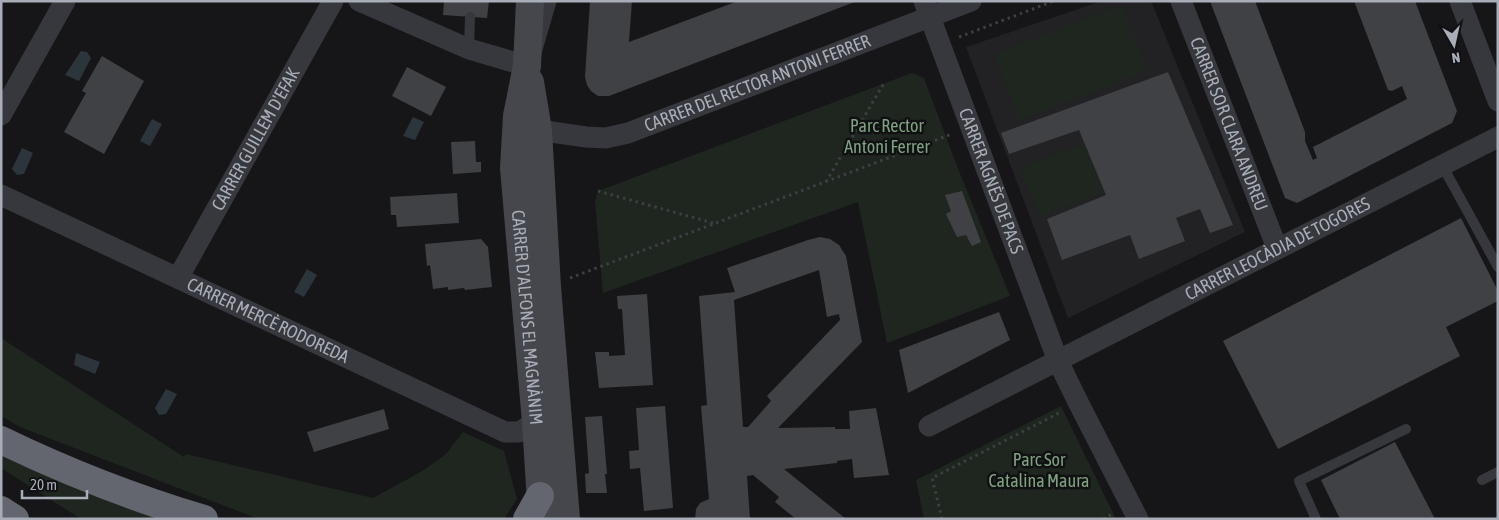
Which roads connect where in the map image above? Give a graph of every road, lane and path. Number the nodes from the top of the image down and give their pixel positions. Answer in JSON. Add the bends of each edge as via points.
{"nodes":[{"id":1,"x":65,"y":1,"type":"edge"},
{"id":2,"x":333,"y":1,"type":"edge"},
{"id":3,"x":359,"y":1,"type":"edge"},
{"id":4,"x":530,"y":1,"type":"edge"},
{"id":5,"x":546,"y":1,"type":"edge"},
{"id":6,"x":970,"y":1,"type":"edge"},
{"id":7,"x":1054,"y":1,"type":"edge"},
{"id":8,"x":1181,"y":1,"type":"edge"},
{"id":9,"x":1460,"y":1,"type":"edge"},
{"id":10,"x":927,"y":9,"type":"edge"},
{"id":11,"x":470,"y":17,"type":"dead end"},
{"id":12,"x":941,"y":44,"type":"junction"},
{"id":13,"x":469,"y":49,"type":"junction"},
{"id":14,"x":527,"y":66,"type":"junction"},
{"id":15,"x":884,"y":83,"type":"dead end"},
{"id":16,"x":1498,"y":102,"type":"edge"},
{"id":17,"x":1,"y":115,"type":"edge"},
{"id":18,"x":528,"y":123,"type":"junction"},
{"id":19,"x":972,"y":127,"type":"junction"},
{"id":20,"x":1498,"y":137,"type":"edge"},
{"id":21,"x":1442,"y":165,"type":"junction"},
{"id":22,"x":826,"y":182,"type":"junction"},
{"id":23,"x":598,"y":191,"type":"dead end"},
{"id":24,"x":1,"y":195,"type":"edge"},
{"id":25,"x":714,"y":224,"type":"junction"},
{"id":26,"x":1277,"y":248,"type":"junction"},
{"id":27,"x":1498,"y":267,"type":"edge"},
{"id":28,"x":178,"y":278,"type":"junction"},
{"id":29,"x":547,"y":287,"type":"junction"},
{"id":30,"x":1058,"y":361,"type":"junction"},
{"id":31,"x":1057,"y":404,"type":"dead end"},
{"id":32,"x":536,"y":422,"type":"junction"},
{"id":33,"x":929,"y":426,"type":"dead end"},
{"id":34,"x":1406,"y":429,"type":"dead end"},
{"id":35,"x":1,"y":440,"type":"edge"},
{"id":36,"x":1498,"y":472,"type":"edge"},
{"id":37,"x":1482,"y":480,"type":"dead end"},
{"id":38,"x":1,"y":510,"type":"edge"},
{"id":39,"x":537,"y":511,"type":"edge"},
{"id":40,"x":15,"y":519,"type":"edge"},
{"id":41,"x":204,"y":519,"type":"edge"},
{"id":42,"x":566,"y":519,"type":"edge"},
{"id":43,"x":942,"y":519,"type":"edge"},
{"id":44,"x":1138,"y":519,"type":"edge"},
{"id":45,"x":1316,"y":519,"type":"edge"}],
"edges":[{"from":1,"to":17,"type":"street"},
{"from":2,"to":28,"type":"street","name":"CARRER GUILLEM D'EFAK"},
{"from":3,"to":13,"type":"street"},
{"from":4,"to":14,"type":"main road","name":"CARRER D'ALFONS EL MAGNÀNIM"},
{"from":5,"to":14,"type":"street","name":"CARRER D'ALFONS EL MAGNÀNIM"},
{"from":6,"to":10,"type":"street","name":"CARRER DEL RECTOR ANTONI FERRER"},
{"from":7,"to":12,"type":"path"},
{"from":8,"to":26,"type":"street","name":"CARRER SOR CLARA ANDREU"},
{"from":9,"to":16,"type":"street"},
{"from":10,"to":12,"type":"street","name":"CARRER AGNÈS DE PACS"},
{"from":10,"to":18,"type":"street","name":"CARRER DEL RECTOR ANTONI FERRER","via":[[628,133],[606,138],[586,137]]},
{"from":11,"to":13,"type":"lane"},
{"from":12,"to":19,"type":"street","name":"CARRER AGNÈS DE PACS"},
{"from":13,"to":14,"type":"street"},
{"from":14,"to":18,"type":"main road","name":"CARRER D'ALFONS EL MAGNÀNIM"},
{"from":15,"to":22,"type":"path"},
{"from":18,"to":29,"type":"main road","name":"CARRER D'ALFONS EL MAGNÀNIM"},
{"from":18,"to":32,"type":"main road","name":"CARRER D'ALFONS EL MAGNÀNIM","via":[[514,168]]},
{"from":19,"to":22,"type":"path"},
{"from":19,"to":30,"type":"street","name":"CARRER AGNÈS DE PACS"},
{"from":20,"to":21,"type":"street","name":"CARRER LEOCÀDIA DE TOGORES"},
{"from":21,"to":26,"type":"street","name":"CARRER LEOCÀDIA DE TOGORES"},
{"from":21,"to":27,"type":"lane"},
{"from":22,"to":25,"type":"path"},
{"from":23,"to":25,"type":"path"},
{"from":24,"to":28,"type":"street","name":"CARRER MERCÈ RODOREDA"},
{"from":25,"to":29,"type":"path"},
{"from":26,"to":30,"type":"street","name":"CARRER LEOCÀDIA DE TOGORES"},
{"from":28,"to":32,"type":"street","name":"CARRER MERCÈ RODOREDA","via":[[505,432],[519,432]]},
{"from":29,"to":42,"type":"main road","name":"CARRER D'ALFONS EL MAGNÀNIM"},
{"from":30,"to":33,"type":"street","name":"CARRER LEOCÀDIA DE TOGORES"},
{"from":30,"to":44,"type":"street","name":"CARRER AGNÈS DE PACS"},
{"from":31,"to":43,"type":"path","via":[[1061,412],[932,478]]},
{"from":32,"to":39,"type":"main road","name":"CARRER D'ALFONS EL MAGNÀNIM"},
{"from":34,"to":45,"type":"lane","via":[[1299,481]]},
{"from":35,"to":41,"type":"highway","via":[[107,487]]},
{"from":36,"to":37,"type":"lane"},
{"from":38,"to":40,"type":"highway"}]}
